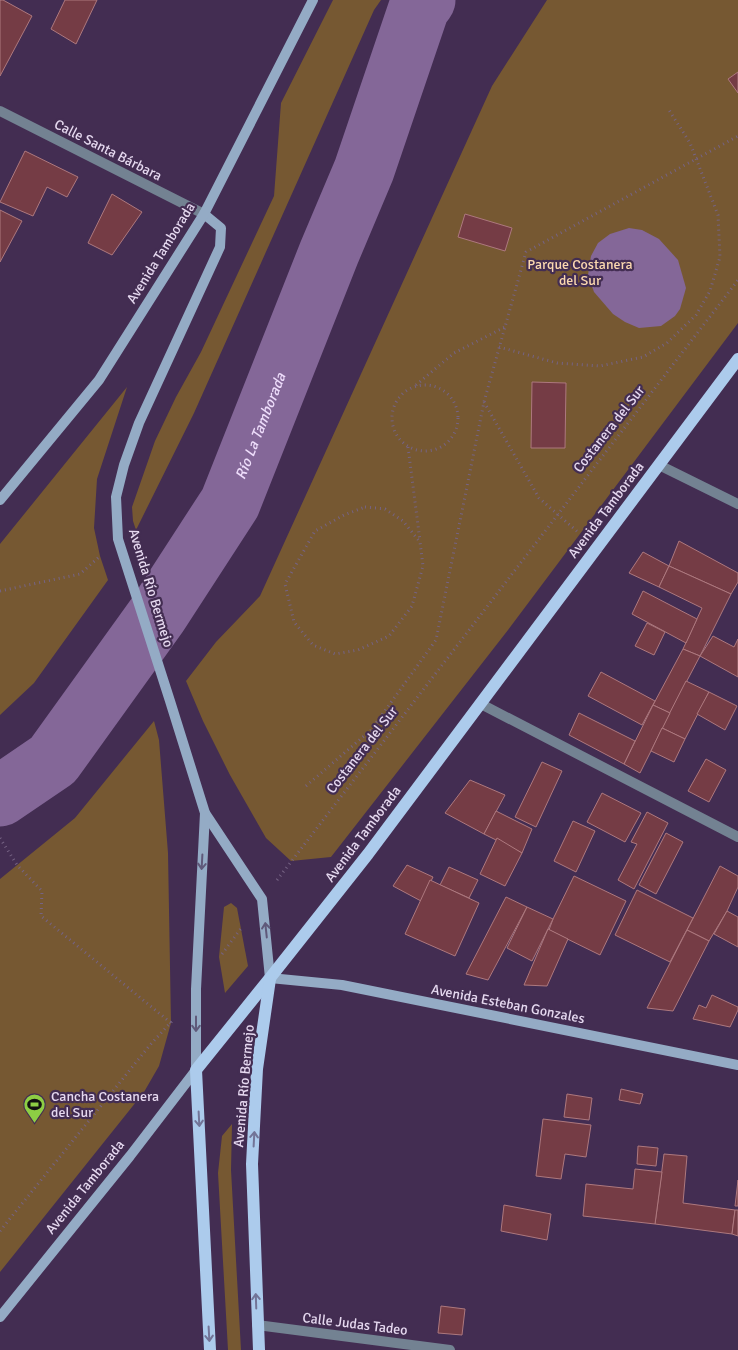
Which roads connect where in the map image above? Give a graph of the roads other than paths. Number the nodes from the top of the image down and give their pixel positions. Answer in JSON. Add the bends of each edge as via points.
{"nodes":[{"id":1,"x":313,"y":0,"type":"edge"},
{"id":2,"x":0,"y":111,"type":"edge"},
{"id":3,"x":204,"y":214,"type":"junction"},
{"id":4,"x":738,"y":359,"type":"edge"},
{"id":5,"x":659,"y":465,"type":"junction"},
{"id":6,"x":0,"y":500,"type":"edge"},
{"id":7,"x":738,"y":504,"type":"edge"},
{"id":8,"x":481,"y":704,"type":"junction"},
{"id":9,"x":205,"y":813,"type":"junction"},
{"id":10,"x":738,"y":837,"type":"edge"},
{"id":11,"x":270,"y":978,"type":"junction"},
{"id":12,"x":738,"y":1065,"type":"edge"},
{"id":13,"x":196,"y":1070,"type":"junction"},
{"id":14,"x":0,"y":1317,"type":"edge"},
{"id":15,"x":257,"y":1326,"type":"junction"},
{"id":16,"x":210,"y":1350,"type":"edge"},
{"id":17,"x":258,"y":1350,"type":"edge"},
{"id":18,"x":450,"y":1350,"type":"edge"}],
"edges":[{"from":1,"to":3,"type":"main road","name":"Avenida Tamborada"},
{"from":2,"to":3,"type":"street","name":"Calle Santa Bárbara"},
{"from":3,"to":6,"type":"main road","name":"Avenida Tamborada","via":[[99,380]]},
{"from":3,"to":9,"type":"main road","name":"Avenida Río Bermejo","via":[[221,228],[220,247],[139,423],[116,497],[118,539]]},
{"from":4,"to":5,"type":"main road","name":"Avenida Tamborada"},
{"from":5,"to":7,"type":"street"},
{"from":5,"to":8,"type":"main road","name":"Avenida Tamborada"},
{"from":8,"to":10,"type":"street"},
{"from":8,"to":11,"type":"main road","name":"Avenida Tamborada"},
{"from":11,"to":9,"type":"main road","name":"Avenida Río Bermejo","one_way":true,"via":[[262,899]]},
{"from":9,"to":13,"type":"main road","name":"Avenida Río Bermejo","one_way":true,"via":[[196,989]]},
{"from":11,"to":12,"type":"main road","name":"Avenida Esteban Gonzales","via":[[342,985]]},
{"from":11,"to":13,"type":"main road","name":"Avenida Tamborada"},
{"from":15,"to":11,"type":"main road","name":"Avenida Río Bermejo","one_way":true,"via":[[252,1164],[257,1069]]},
{"from":13,"to":14,"type":"main road","name":"Avenida Tamborada"},
{"from":13,"to":16,"type":"main road","name":"Avenida Río Bermejo","one_way":true},
{"from":15,"to":17,"type":"main road","name":"Avenida Río Bermejo"},
{"from":15,"to":18,"type":"street","name":"Calle Judas Tadeo"}]}
